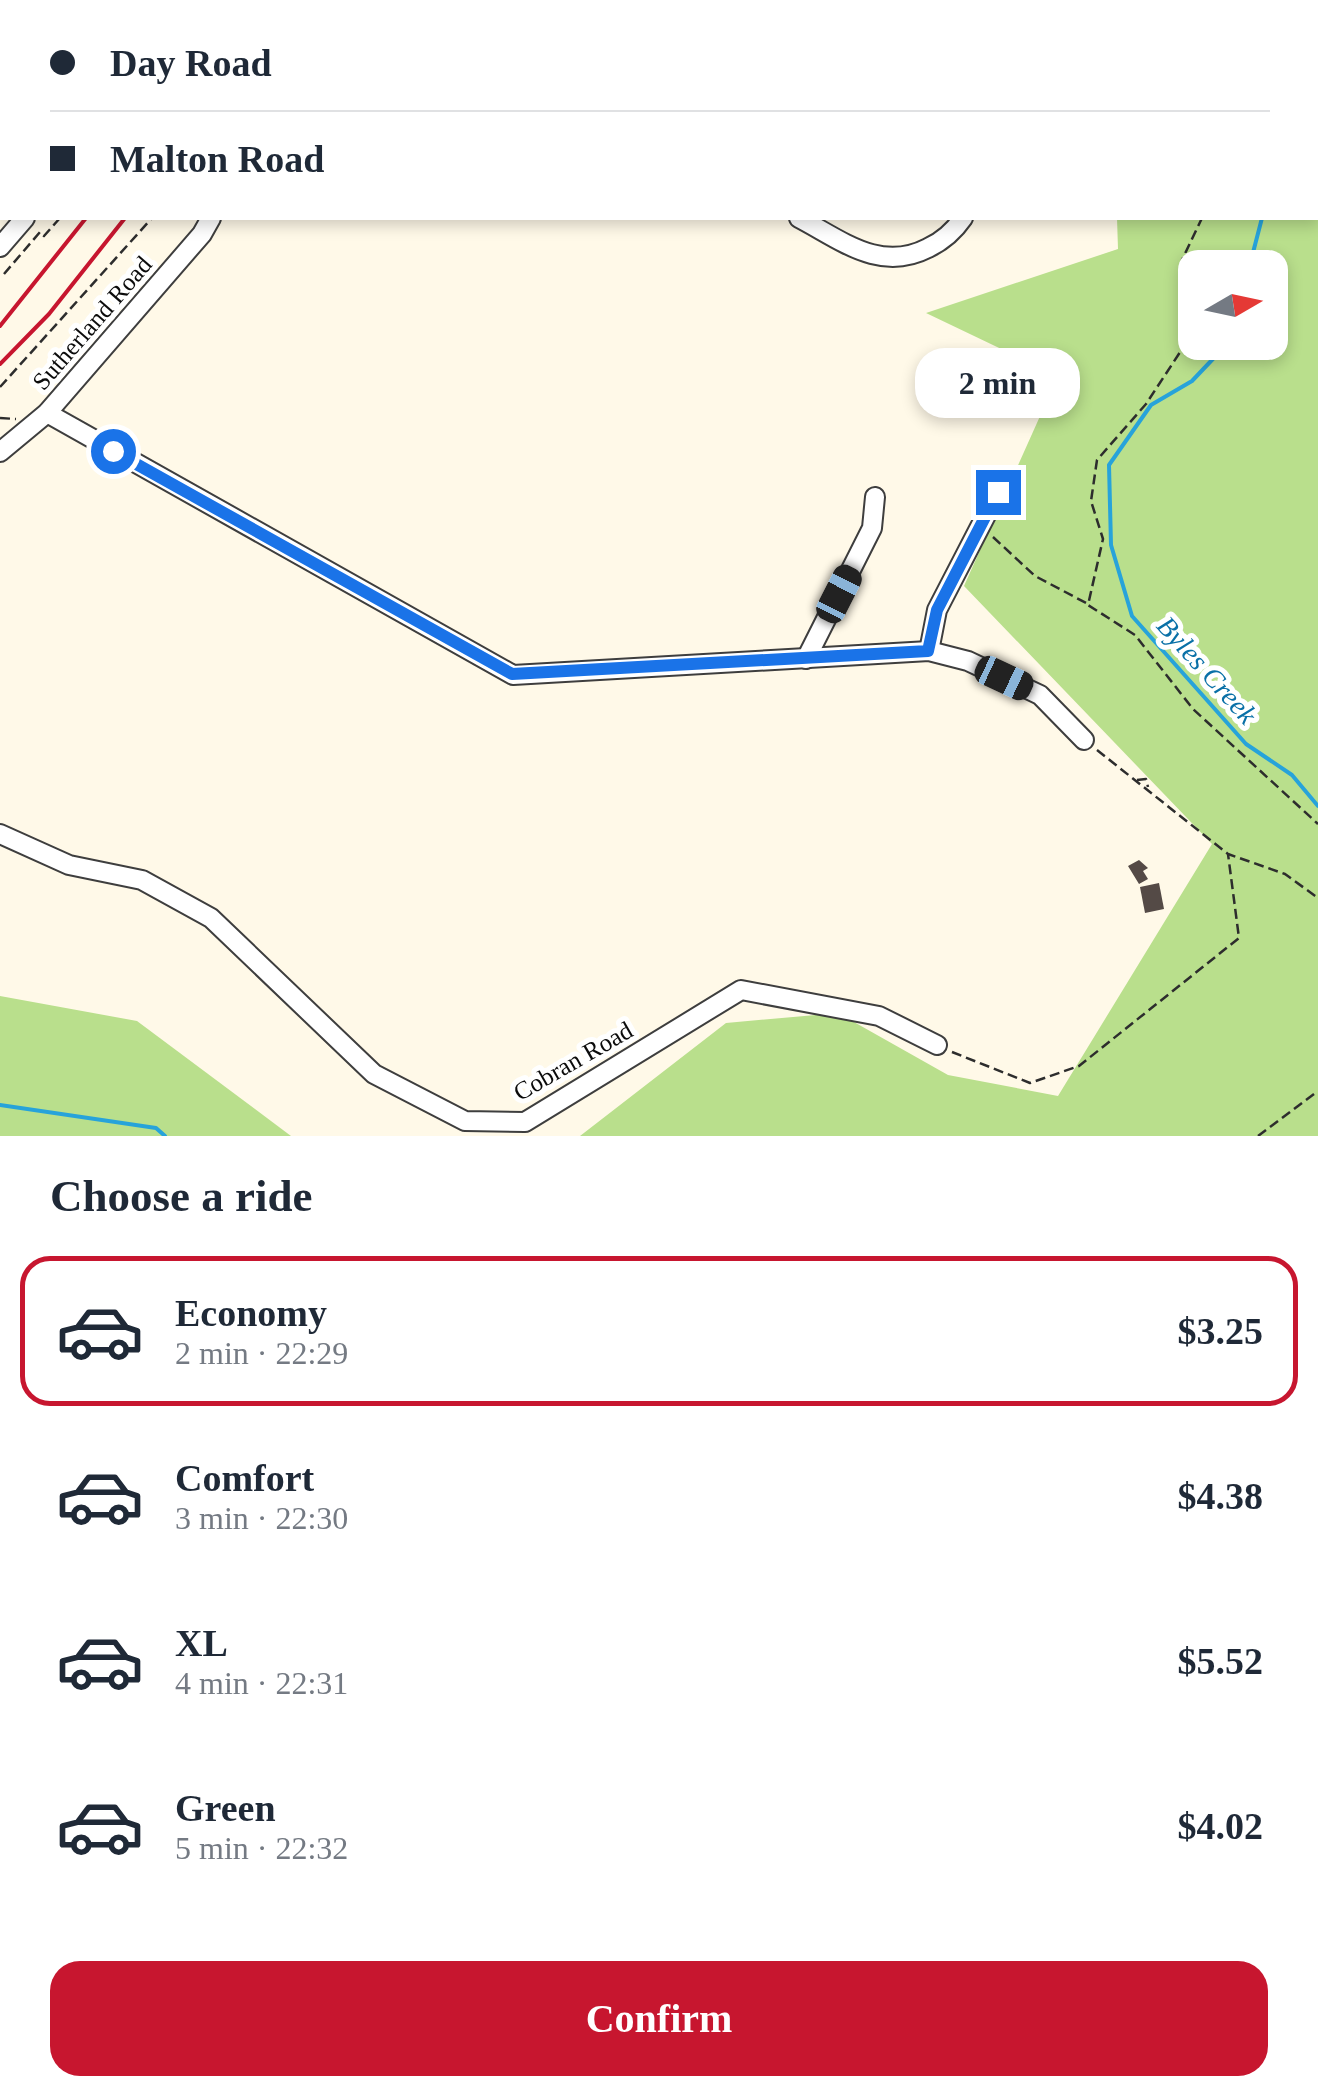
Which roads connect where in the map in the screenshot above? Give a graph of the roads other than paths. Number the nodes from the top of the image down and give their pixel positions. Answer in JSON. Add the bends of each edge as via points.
{"nodes":[{"id":1,"x":23,"y":220,"type":"edge"},
{"id":2,"x":210,"y":220,"type":"edge"},
{"id":3,"x":803,"y":220,"type":"edge"},
{"id":4,"x":961,"y":220,"type":"edge"},
{"id":5,"x":0,"y":248,"type":"edge"},
{"id":6,"x":46,"y":414,"type":"junction"},
{"id":7,"x":0,"y":452,"type":"edge"},
{"id":8,"x":998,"y":492,"type":"dead end"},
{"id":9,"x":876,"y":498,"type":"dead end"},
{"id":10,"x":928,"y":651,"type":"junction"},
{"id":11,"x":806,"y":659,"type":"junction"},
{"id":12,"x":1084,"y":740,"type":"road end"},
{"id":13,"x":0,"y":834,"type":"edge"},
{"id":14,"x":938,"y":1045,"type":"road end"}],
"edges":[{"from":1,"to":5,"type":"street"},
{"from":2,"to":6,"type":"street","name":"Sutherland Road"},
{"from":3,"to":4,"type":"street","via":[[871,256],[889,258],[925,250]]},
{"from":6,"to":7,"type":"street","name":"Sutherland Road"},
{"from":6,"to":11,"type":"street","via":[[512,674]]},
{"from":8,"to":10,"type":"street","via":[[937,610]]},
{"from":9,"to":11,"type":"street","via":[[872,528]]},
{"from":10,"to":11,"type":"street"},
{"from":10,"to":12,"type":"street","via":[[968,661],[1040,694]]},
{"from":13,"to":14,"type":"street","name":"Cobran Road","via":[[69,864],[142,880],[210,918],[374,1074],[465,1121],[524,1122],[742,990],[878,1016]]}]}
